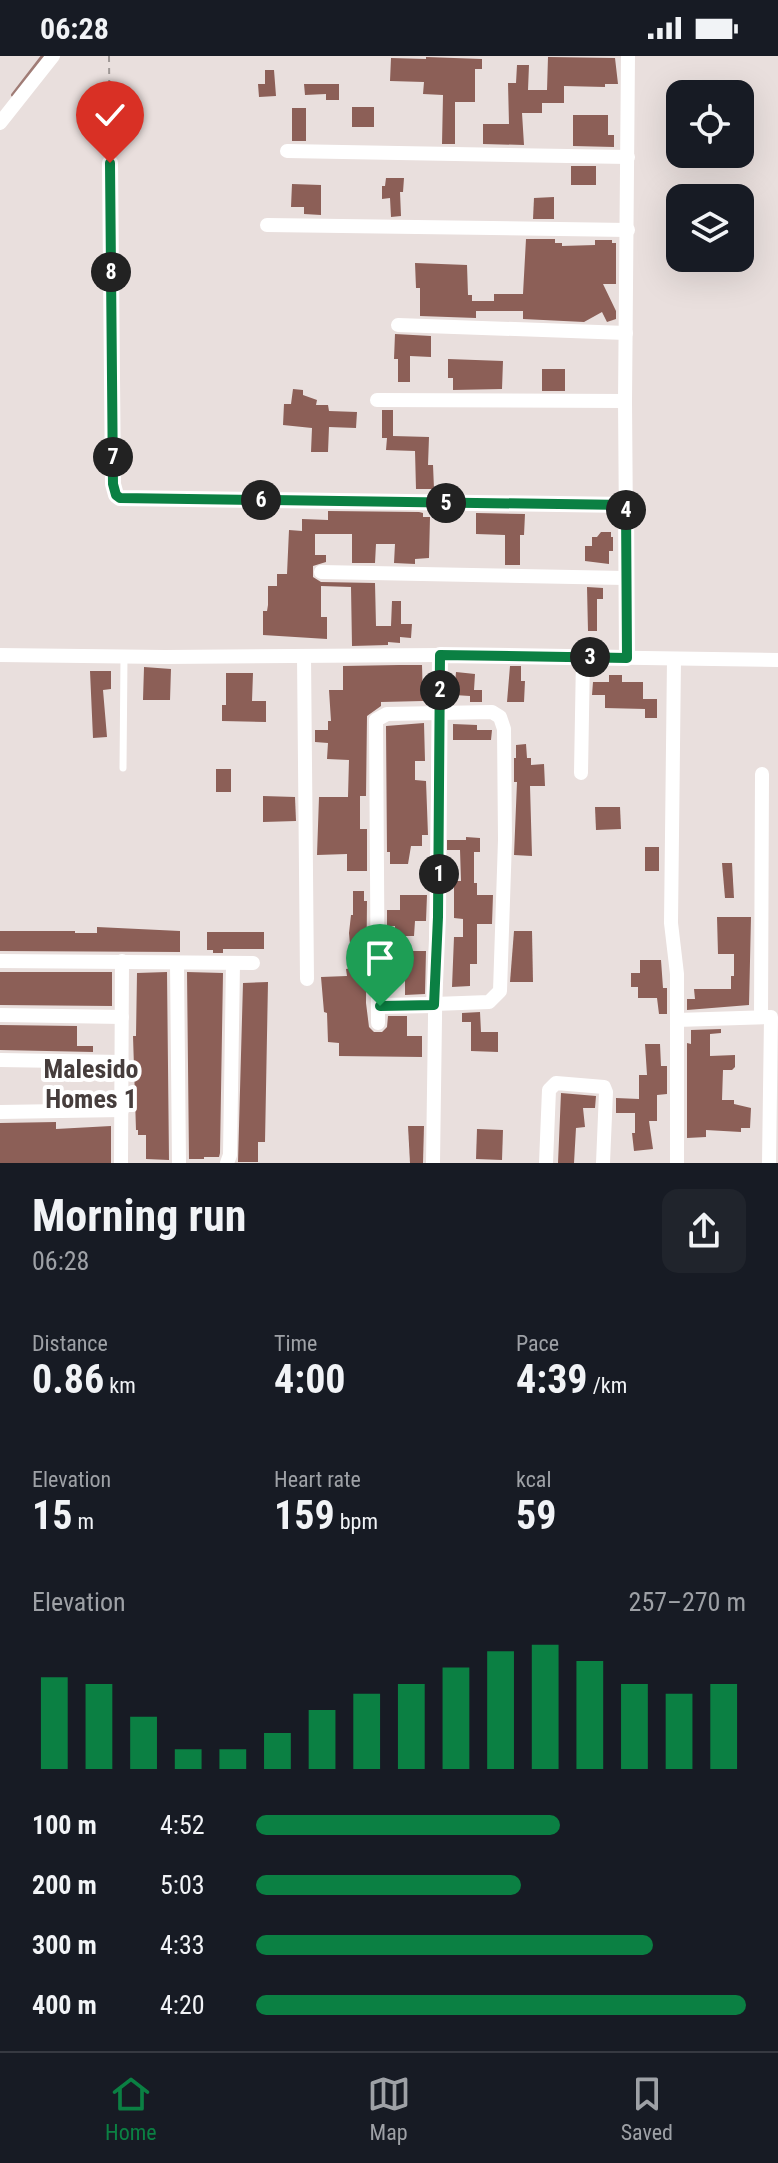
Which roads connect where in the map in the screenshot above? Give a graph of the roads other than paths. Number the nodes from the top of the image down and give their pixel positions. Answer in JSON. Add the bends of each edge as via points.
{"nodes":[{"id":1,"x":53,"y":56,"type":"edge"},
{"id":2,"x":628,"y":56,"type":"edge"},
{"id":3,"x":0,"y":123,"type":"edge"},
{"id":4,"x":287,"y":151,"type":"dead end"},
{"id":5,"x":628,"y":157,"type":"junction"},
{"id":6,"x":267,"y":225,"type":"dead end"},
{"id":7,"x":628,"y":230,"type":"junction"},
{"id":8,"x":398,"y":325,"type":"dead end"},
{"id":9,"x":626,"y":333,"type":"junction"},
{"id":10,"x":377,"y":400,"type":"dead end"},
{"id":11,"x":625,"y":401,"type":"junction"},
{"id":12,"x":257,"y":500,"type":"road end"},
{"id":13,"x":626,"y":505,"type":"junction"},
{"id":14,"x":321,"y":572,"type":"dead end"},
{"id":15,"x":625,"y":578,"type":"junction"},
{"id":16,"x":0,"y":655,"type":"edge"},
{"id":17,"x":440,"y":655,"type":"junction"},
{"id":18,"x":304,"y":656,"type":"junction"},
{"id":19,"x":124,"y":657,"type":"junction"},
{"id":20,"x":583,"y":657,"type":"junction"},
{"id":21,"x":627,"y":658,"type":"junction"},
{"id":22,"x":674,"y":659,"type":"junction"},
{"id":23,"x":778,"y":660,"type":"edge"},
{"id":24,"x":440,"y":712,"type":"junction"},
{"id":25,"x":123,"y":768,"type":"dead end"},
{"id":26,"x":581,"y":773,"type":"dead end"},
{"id":27,"x":762,"y":774,"type":"dead end"},
{"id":28,"x":0,"y":961,"type":"edge"},
{"id":29,"x":122,"y":961,"type":"junction"},
{"id":30,"x":177,"y":963,"type":"junction"},
{"id":31,"x":233,"y":963,"type":"junction"},
{"id":32,"x":253,"y":963,"type":"dead end"},
{"id":33,"x":307,"y":979,"type":"dead end"},
{"id":34,"x":434,"y":1005,"type":"junction"},
{"id":35,"x":380,"y":1006,"type":"junction"},
{"id":36,"x":0,"y":1015,"type":"edge"},
{"id":37,"x":122,"y":1017,"type":"junction"},
{"id":38,"x":770,"y":1017,"type":"edge"},
{"id":39,"x":677,"y":1020,"type":"junction"},
{"id":40,"x":378,"y":1023,"type":"dead end"},
{"id":41,"x":0,"y":1060,"type":"edge"},
{"id":42,"x":122,"y":1062,"type":"junction"},
{"id":43,"x":122,"y":1110,"type":"junction"},
{"id":44,"x":0,"y":1112,"type":"edge"},
{"id":45,"x":121,"y":1163,"type":"edge"},
{"id":46,"x":179,"y":1163,"type":"edge"},
{"id":47,"x":227,"y":1163,"type":"edge"},
{"id":48,"x":433,"y":1163,"type":"edge"},
{"id":49,"x":546,"y":1163,"type":"edge"},
{"id":50,"x":603,"y":1163,"type":"edge"},
{"id":51,"x":677,"y":1163,"type":"edge"},
{"id":52,"x":769,"y":1163,"type":"edge"}],
"edges":[{"from":1,"to":3,"type":"street"},
{"from":2,"to":5,"type":"street"},
{"from":4,"to":5,"type":"street"},
{"from":5,"to":7,"type":"street"},
{"from":6,"to":7,"type":"street"},
{"from":7,"to":9,"type":"street"},
{"from":8,"to":9,"type":"street"},
{"from":9,"to":11,"type":"street"},
{"from":10,"to":11,"type":"street"},
{"from":11,"to":13,"type":"street"},
{"from":12,"to":13,"type":"street"},
{"from":13,"to":15,"type":"street"},
{"from":14,"to":15,"type":"street"},
{"from":15,"to":21,"type":"street"},
{"from":16,"to":19,"type":"street"},
{"from":17,"to":18,"type":"street"},
{"from":17,"to":20,"type":"street"},
{"from":17,"to":24,"type":"street"},
{"from":18,"to":19,"type":"street"},
{"from":18,"to":33,"type":"street"},
{"from":19,"to":25,"type":"lane"},
{"from":20,"to":21,"type":"street"},
{"from":20,"to":26,"type":"street"},
{"from":21,"to":22,"type":"street"},
{"from":22,"to":23,"type":"street"},
{"from":22,"to":39,"type":"street","via":[[671,923]]},
{"from":24,"to":34,"type":"street"},
{"from":24,"to":34,"type":"street","via":[[492,712],[500,717],[505,840],[500,991],[489,1002]]},
{"from":24,"to":35,"type":"street","via":[[387,714],[376,720]]},
{"from":27,"to":38,"type":"street"},
{"from":28,"to":29,"type":"street"},
{"from":29,"to":30,"type":"street"},
{"from":29,"to":37,"type":"street"},
{"from":30,"to":31,"type":"street"},
{"from":30,"to":46,"type":"street"},
{"from":31,"to":32,"type":"street"},
{"from":31,"to":47,"type":"street"},
{"from":34,"to":35,"type":"street"},
{"from":34,"to":48,"type":"street"},
{"from":35,"to":40,"type":"street"},
{"from":36,"to":37,"type":"street"},
{"from":37,"to":42,"type":"street"},
{"from":38,"to":39,"type":"street"},
{"from":38,"to":52,"type":"street"},
{"from":39,"to":51,"type":"street"},
{"from":41,"to":42,"type":"street"},
{"from":42,"to":43,"type":"street"},
{"from":43,"to":44,"type":"street"},
{"from":43,"to":45,"type":"street"},
{"from":49,"to":50,"type":"street","via":[[549,1090],[556,1083],[604,1087]]}]}
